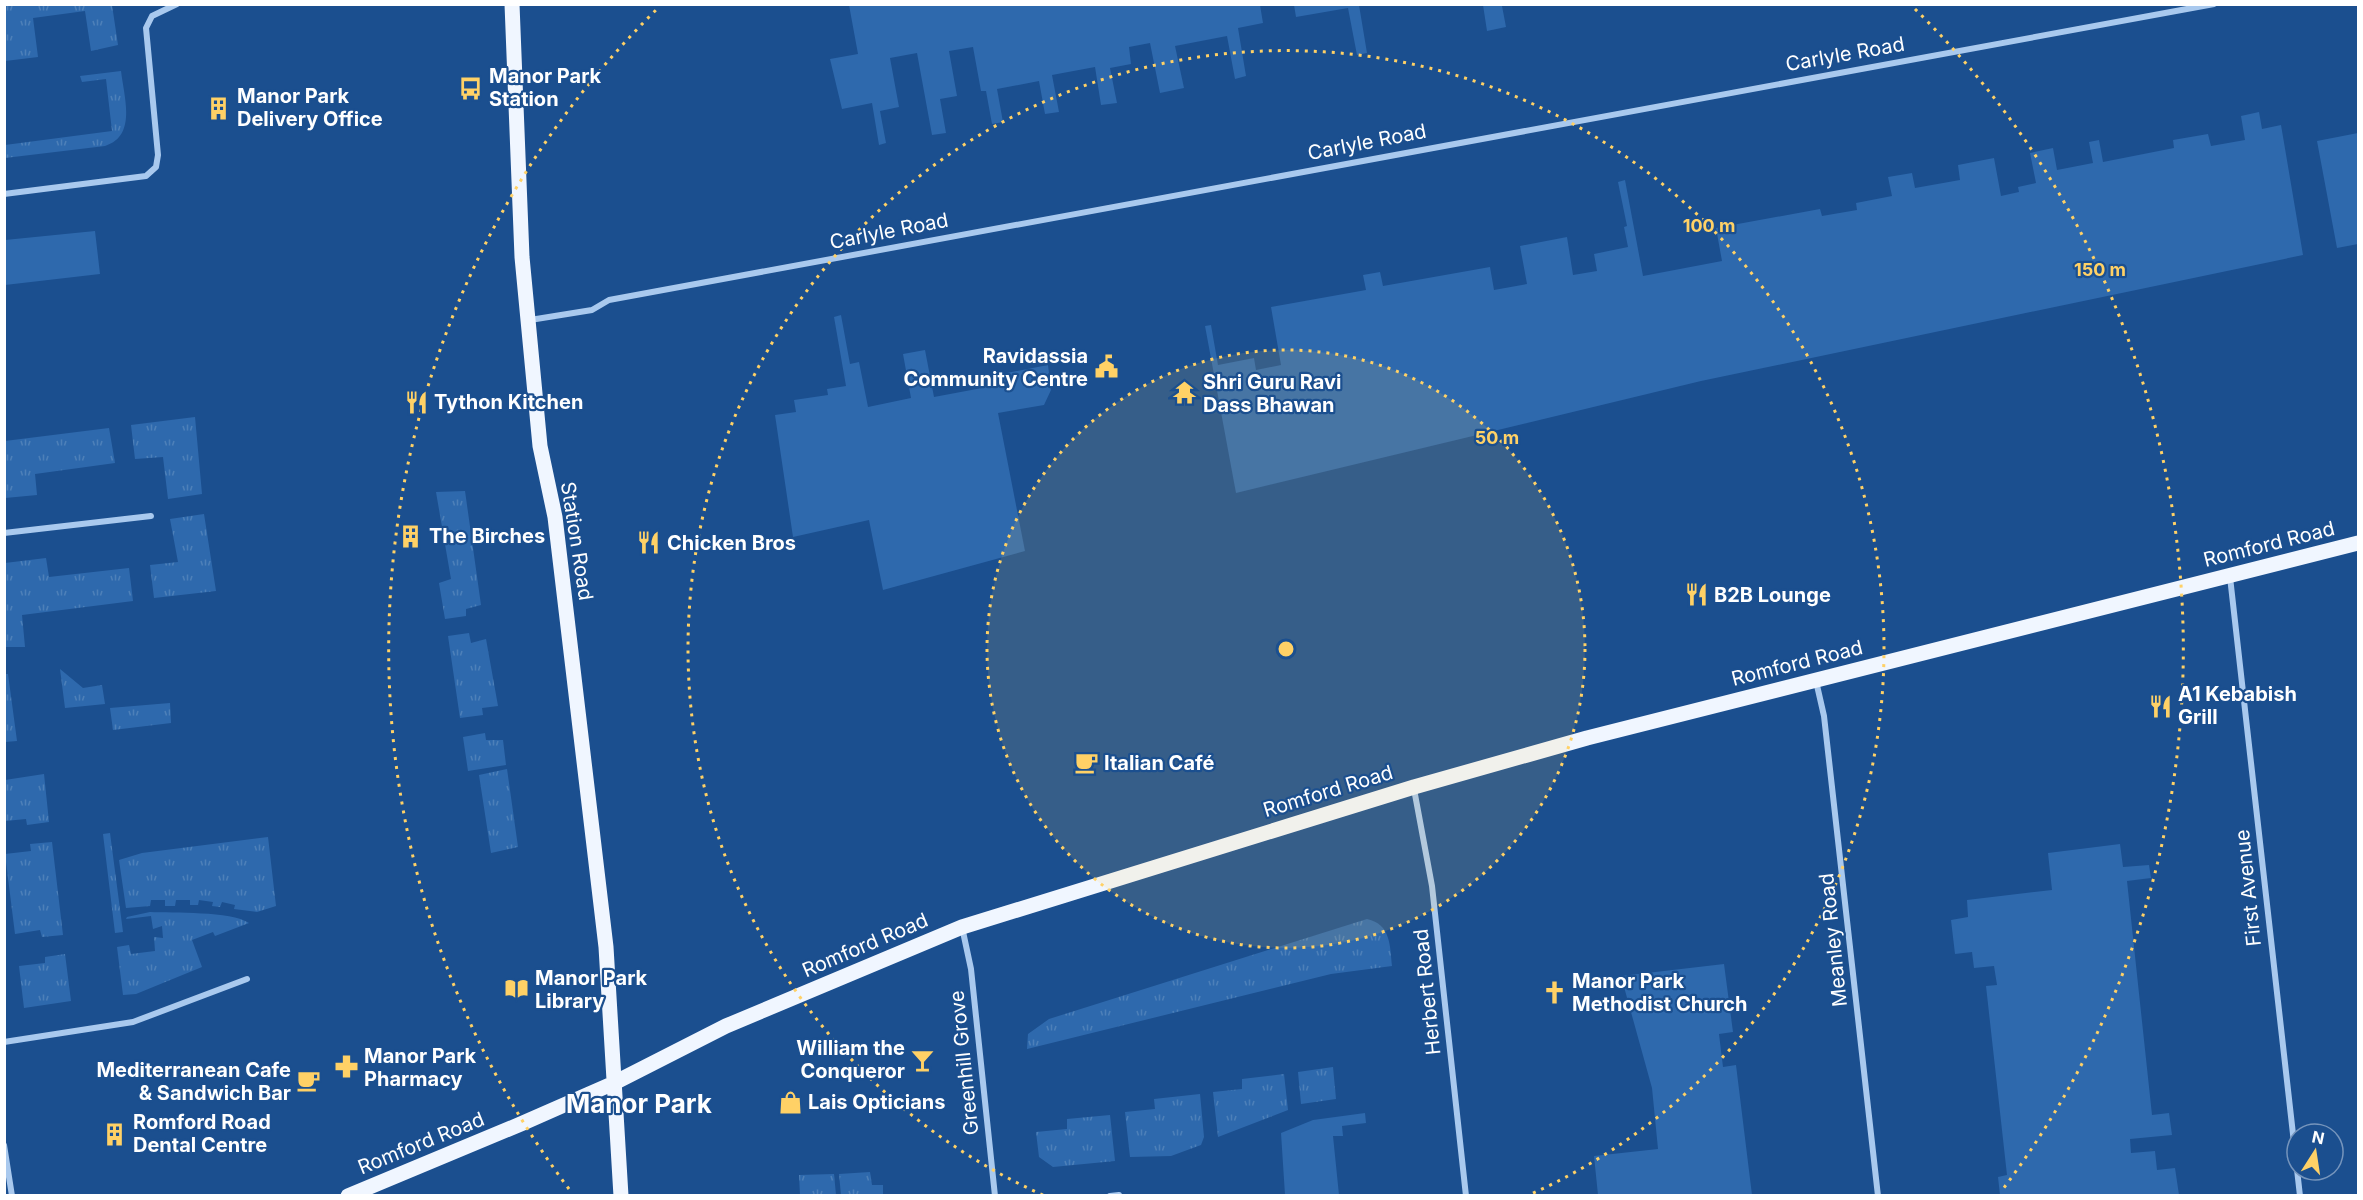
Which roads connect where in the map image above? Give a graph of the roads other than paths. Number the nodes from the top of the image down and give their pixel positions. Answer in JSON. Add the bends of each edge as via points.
{"nodes":[{"id":1,"x":177,"y":4,"type":"edge"},
{"id":2,"x":512,"y":4,"type":"edge"},
{"id":3,"x":2214,"y":4,"type":"edge"},
{"id":4,"x":4,"y":194,"type":"edge"},
{"id":5,"x":528,"y":321,"type":"junction"},
{"id":6,"x":151,"y":516,"type":"dead end"},
{"id":7,"x":4,"y":533,"type":"edge"},
{"id":8,"x":2358,"y":543,"type":"edge"},
{"id":9,"x":2230,"y":576,"type":"junction"},
{"id":10,"x":1816,"y":681,"type":"junction"},
{"id":11,"x":1414,"y":787,"type":"junction"},
{"id":12,"x":962,"y":927,"type":"junction"},
{"id":13,"x":247,"y":979,"type":"dead end"},
{"id":14,"x":4,"y":1042,"type":"edge"},
{"id":15,"x":614,"y":1083,"type":"junction"},
{"id":16,"x":4,"y":1145,"type":"edge"},
{"id":17,"x":1119,"y":1195,"type":"edge"},
{"id":18,"x":12,"y":1196,"type":"edge"},
{"id":19,"x":348,"y":1196,"type":"edge"},
{"id":20,"x":621,"y":1196,"type":"edge"},
{"id":21,"x":995,"y":1196,"type":"edge"},
{"id":22,"x":1110,"y":1196,"type":"edge"},
{"id":23,"x":1466,"y":1196,"type":"edge"},
{"id":24,"x":1878,"y":1196,"type":"edge"},
{"id":25,"x":2300,"y":1196,"type":"edge"}],
"edges":[{"from":1,"to":4,"type":"street","via":[[152,16],[146,28],[156,167],[146,176]]},
{"from":2,"to":5,"type":"main road","name":"Station Road"},
{"from":3,"to":5,"type":"street","name":"Carlyle Road","via":[[609,300],[592,310]]},
{"from":5,"to":15,"type":"main road","name":"Station Road","via":[[540,446],[555,517],[593,827],[611,1009]]},
{"from":6,"to":7,"type":"street"},
{"from":8,"to":9,"type":"main road","name":"Romford Road"},
{"from":9,"to":10,"type":"main road","name":"Romford Road"},
{"from":9,"to":25,"type":"street","name":"First Avenue"},
{"from":10,"to":11,"type":"main road","name":"Romford Road","via":[[1643,723]]},
{"from":10,"to":24,"type":"street","name":"Meanley Road","via":[[1824,716]]},
{"from":11,"to":12,"type":"main road","name":"Romford Road"},
{"from":11,"to":23,"type":"street","name":"Herbert Road","via":[[1432,886]]},
{"from":12,"to":15,"type":"main road","name":"Romford Road","via":[[726,1026]]},
{"from":12,"to":21,"type":"street","name":"Greenhill Grove","via":[[971,969]]},
{"from":13,"to":14,"type":"street","via":[[133,1022]]},
{"from":15,"to":19,"type":"main road","name":"Romford Road"},
{"from":15,"to":20,"type":"main road","name":"Station Road"},
{"from":16,"to":18,"type":"street"},
{"from":17,"to":22,"type":"street"}]}
